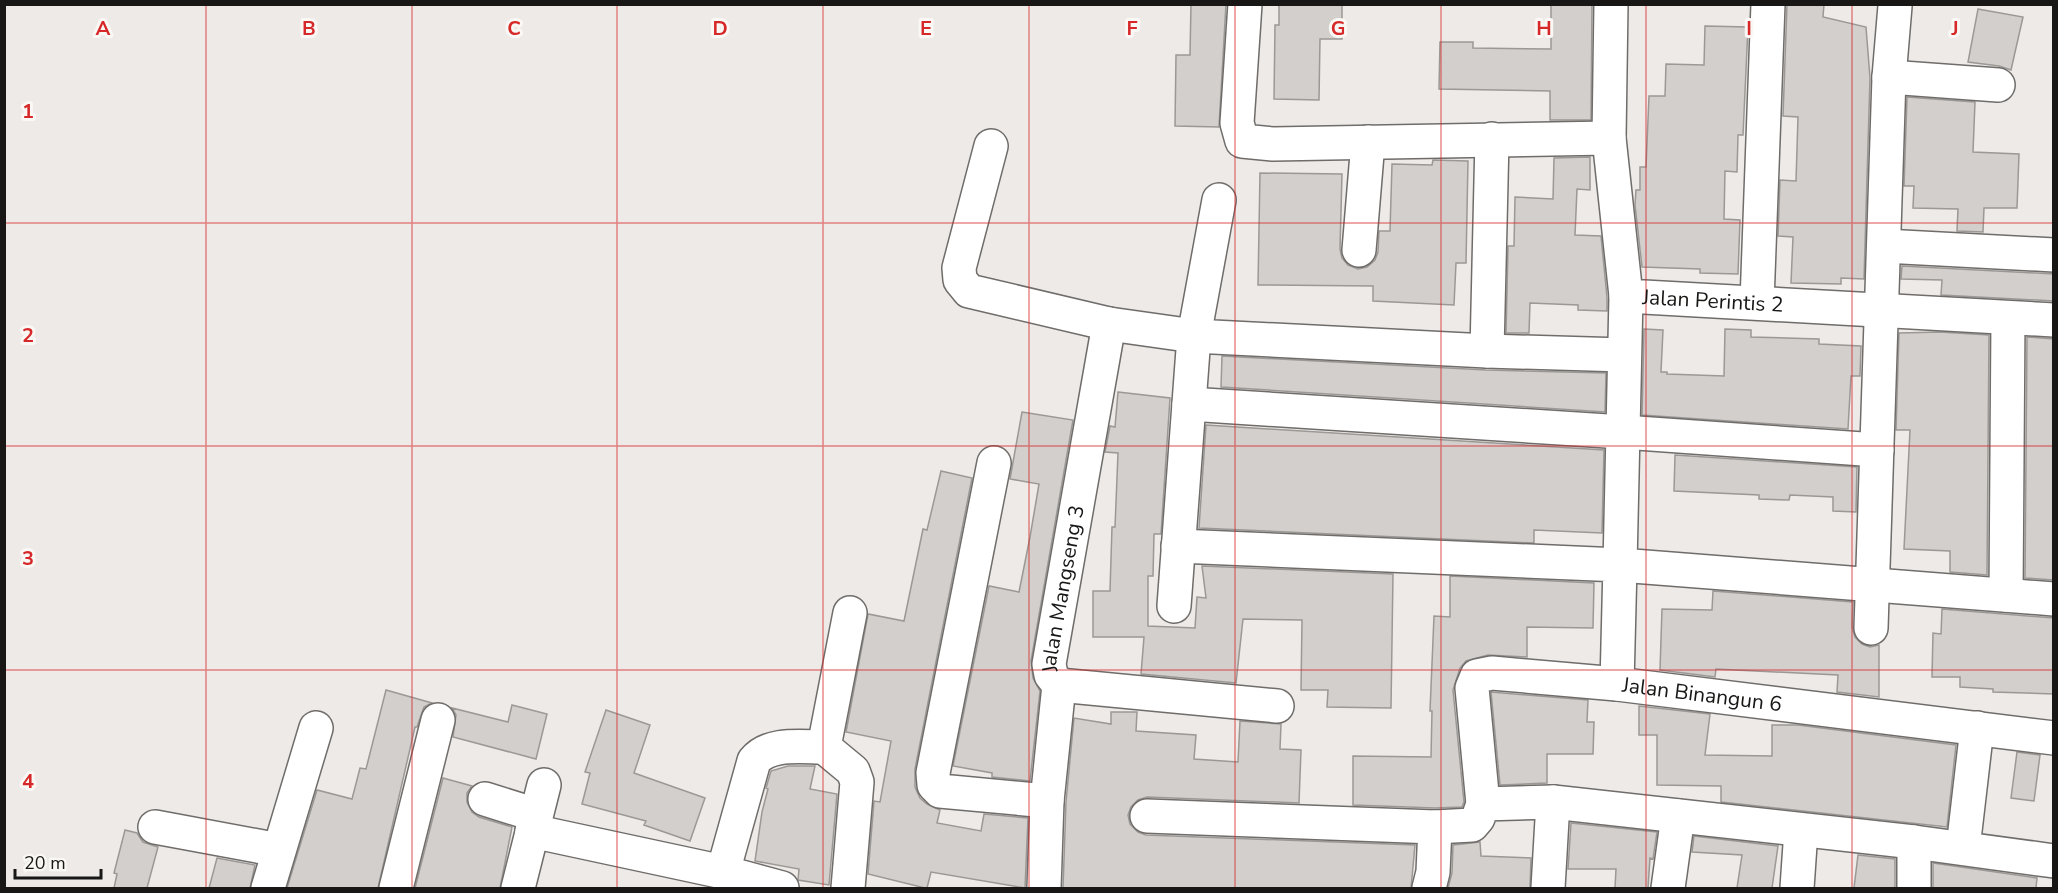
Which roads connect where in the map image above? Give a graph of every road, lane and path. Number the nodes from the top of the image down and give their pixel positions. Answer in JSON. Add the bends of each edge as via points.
{"nodes":[{"id":1,"x":1245,"y":4,"type":"edge"},
{"id":2,"x":1611,"y":4,"type":"edge"},
{"id":3,"x":1768,"y":4,"type":"edge"},
{"id":4,"x":1895,"y":6,"type":"dead end"},
{"id":5,"x":1889,"y":76,"type":"junction"},
{"id":6,"x":1998,"y":84,"type":"dead end"},
{"id":7,"x":1609,"y":138,"type":"junction"},
{"id":8,"x":1492,"y":140,"type":"junction"},
{"id":9,"x":1368,"y":142,"type":"junction"},
{"id":10,"x":991,"y":146,"type":"dead end"},
{"id":11,"x":1219,"y":200,"type":"dead end"},
{"id":12,"x":1884,"y":246,"type":"junction"},
{"id":13,"x":1359,"y":250,"type":"dead end"},
{"id":14,"x":2054,"y":255,"type":"edge"},
{"id":15,"x":1626,"y":296,"type":"junction"},
{"id":16,"x":1757,"y":302,"type":"junction"},
{"id":17,"x":1881,"y":311,"type":"junction"},
{"id":18,"x":2008,"y":318,"type":"junction"},
{"id":19,"x":2054,"y":320,"type":"edge"},
{"id":20,"x":1109,"y":324,"type":"junction"},
{"id":21,"x":1194,"y":336,"type":"junction"},
{"id":22,"x":1487,"y":351,"type":"junction"},
{"id":23,"x":1624,"y":354,"type":"junction"},
{"id":24,"x":1189,"y":404,"type":"junction"},
{"id":25,"x":1623,"y":432,"type":"junction"},
{"id":26,"x":1877,"y":450,"type":"junction"},
{"id":27,"x":994,"y":463,"type":"dead end"},
{"id":28,"x":1178,"y":546,"type":"junction"},
{"id":29,"x":1620,"y":565,"type":"junction"},
{"id":30,"x":1872,"y":584,"type":"junction"},
{"id":31,"x":2006,"y":595,"type":"junction"},
{"id":32,"x":2054,"y":598,"type":"edge"},
{"id":33,"x":1174,"y":606,"type":"dead end"},
{"id":34,"x":850,"y":613,"type":"dead end"},
{"id":35,"x":1871,"y":628,"type":"dead end"},
{"id":36,"x":1617,"y":684,"type":"junction"},
{"id":37,"x":1059,"y":685,"type":"junction"},
{"id":38,"x":1277,"y":706,"type":"dead end"},
{"id":39,"x":438,"y":720,"type":"dead end"},
{"id":40,"x":316,"y":728,"type":"dead end"},
{"id":41,"x":1977,"y":728,"type":"junction"},
{"id":42,"x":2054,"y":738,"type":"edge"},
{"id":43,"x":824,"y":747,"type":"junction"},
{"id":44,"x":485,"y":799,"type":"dead end"},
{"id":45,"x":1047,"y":801,"type":"junction"},
{"id":46,"x":1553,"y":802,"type":"junction"},
{"id":47,"x":1484,"y":804,"type":"junction"},
{"id":48,"x":537,"y":810,"type":"junction"},
{"id":49,"x":1147,"y":816,"type":"dead end"},
{"id":50,"x":1678,"y":816,"type":"junction"},
{"id":51,"x":155,"y":827,"type":"dead end"},
{"id":52,"x":1435,"y":827,"type":"junction"},
{"id":53,"x":1801,"y":830,"type":"junction"},
{"id":54,"x":1914,"y":842,"type":"junction"},
{"id":55,"x":1963,"y":848,"type":"junction"},
{"id":56,"x":279,"y":850,"type":"junction"},
{"id":57,"x":2054,"y":861,"type":"edge"},
{"id":58,"x":723,"y":872,"type":"junction"},
{"id":59,"x":268,"y":888,"type":"edge"},
{"id":60,"x":396,"y":888,"type":"edge"},
{"id":61,"x":518,"y":888,"type":"edge"},
{"id":62,"x":782,"y":888,"type":"edge"},
{"id":63,"x":848,"y":888,"type":"edge"},
{"id":64,"x":1044,"y":888,"type":"edge"},
{"id":65,"x":1429,"y":888,"type":"edge"},
{"id":66,"x":1548,"y":888,"type":"edge"},
{"id":67,"x":1668,"y":888,"type":"edge"},
{"id":68,"x":1797,"y":888,"type":"edge"},
{"id":69,"x":1914,"y":888,"type":"edge"}],
"edges":[{"from":1,"to":9,"type":"street","via":[[1237,123],[1242,141]]},
{"from":2,"to":7,"type":"street","name":"Jalan Perintis 2"},
{"from":3,"to":16,"type":"street"},
{"from":4,"to":5,"type":"street"},
{"from":5,"to":6,"type":"street"},
{"from":5,"to":12,"type":"street"},
{"from":7,"to":8,"type":"street"},
{"from":7,"to":15,"type":"street","name":"Jalan Perintis 2"},
{"from":8,"to":9,"type":"street"},
{"from":8,"to":22,"type":"street"},
{"from":9,"to":13,"type":"street"},
{"from":10,"to":20,"type":"street","via":[[959,268],[960,280],[969,291]]},
{"from":11,"to":21,"type":"street"},
{"from":12,"to":14,"type":"street"},
{"from":12,"to":17,"type":"street"},
{"from":15,"to":16,"type":"street","name":"Jalan Perintis 2"},
{"from":15,"to":23,"type":"street"},
{"from":16,"to":17,"type":"street","name":"Jalan Perintis 2"},
{"from":17,"to":18,"type":"street","name":"Jalan Perintis 2"},
{"from":17,"to":26,"type":"street"},
{"from":18,"to":19,"type":"street","name":"Jalan Perintis 2"},
{"from":18,"to":31,"type":"street"},
{"from":20,"to":21,"type":"street"},
{"from":20,"to":37,"type":"street","name":"Jalan Mangseng 3","via":[[1049,663],[1051,675]]},
{"from":21,"to":22,"type":"street"},
{"from":21,"to":24,"type":"street"},
{"from":22,"to":23,"type":"street"},
{"from":23,"to":25,"type":"street"},
{"from":24,"to":25,"type":"street"},
{"from":24,"to":28,"type":"street"},
{"from":25,"to":26,"type":"street"},
{"from":25,"to":29,"type":"street"},
{"from":26,"to":30,"type":"street"},
{"from":27,"to":45,"type":"street","via":[[933,773],[934,785],[940,791]]},
{"from":28,"to":29,"type":"street"},
{"from":28,"to":33,"type":"street"},
{"from":29,"to":30,"type":"street"},
{"from":29,"to":36,"type":"street"},
{"from":30,"to":31,"type":"street"},
{"from":30,"to":35,"type":"street"},
{"from":31,"to":32,"type":"street"},
{"from":34,"to":43,"type":"street"},
{"from":36,"to":41,"type":"street","name":"Jalan Binangun 6"},
{"from":36,"to":47,"type":"street","name":"Jalan Binangun 6","via":[[1492,673],[1477,676],[1472,688]]},
{"from":37,"to":38,"type":"street"},
{"from":37,"to":45,"type":"street","name":"Jalan Mangseng 3"},
{"from":39,"to":60,"type":"street"},
{"from":40,"to":56,"type":"street"},
{"from":41,"to":42,"type":"street","name":"Jalan Binangun 6"},
{"from":41,"to":55,"type":"street"},
{"from":43,"to":58,"type":"street","via":[[773,748],[760,753],[754,761]]},
{"from":43,"to":63,"type":"street","via":[[853,771],[857,782]]},
{"from":44,"to":48,"type":"street"},
{"from":45,"to":64,"type":"street","name":"Jalan Mangseng 3"},
{"from":46,"to":47,"type":"street"},
{"from":46,"to":50,"type":"street"},
{"from":46,"to":66,"type":"street"},
{"from":47,"to":52,"type":"street","via":[[1472,825]]},
{"from":48,"to":58,"type":"street"},
{"from":48,"to":61,"type":"street"},
{"from":49,"to":52,"type":"street"},
{"from":50,"to":53,"type":"street"},
{"from":50,"to":67,"type":"street"},
{"from":51,"to":56,"type":"street"},
{"from":52,"to":65,"type":"street"},
{"from":53,"to":54,"type":"street"},
{"from":53,"to":68,"type":"street"},
{"from":54,"to":55,"type":"street"},
{"from":54,"to":69,"type":"street"},
{"from":55,"to":57,"type":"street"},
{"from":56,"to":59,"type":"street"},
{"from":58,"to":62,"type":"street"}]}
